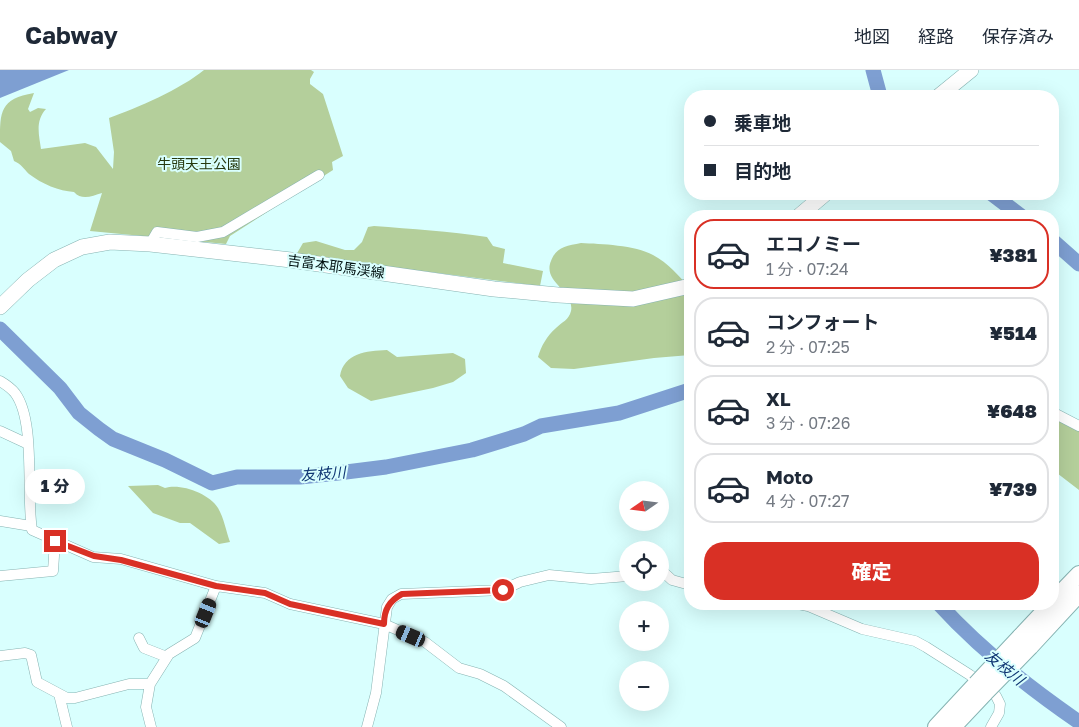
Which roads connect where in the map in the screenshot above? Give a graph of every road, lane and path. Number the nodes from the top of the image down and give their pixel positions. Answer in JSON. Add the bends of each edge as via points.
{"nodes":[{"id":1,"x":971,"y":70,"type":"edge"},
{"id":2,"x":946,"y":90,"type":"edge"},
{"id":3,"x":320,"y":175,"type":"dead end"},
{"id":4,"x":818,"y":200,"type":"edge"},
{"id":5,"x":805,"y":210,"type":"edge"},
{"id":6,"x":150,"y":244,"type":"junction"},
{"id":7,"x":684,"y":287,"type":"edge"},
{"id":8,"x":0,"y":307,"type":"edge"},
{"id":9,"x":0,"y":381,"type":"edge"},
{"id":10,"x":1059,"y":416,"type":"edge"},
{"id":11,"x":1079,"y":426,"type":"edge"},
{"id":12,"x":0,"y":431,"type":"edge"},
{"id":13,"x":28,"y":444,"type":"junction"},
{"id":14,"x":0,"y":521,"type":"edge"},
{"id":15,"x":31,"y":526,"type":"junction"},
{"id":16,"x":55,"y":541,"type":"junction"},
{"id":17,"x":1079,"y":574,"type":"edge"},
{"id":18,"x":0,"y":576,"type":"edge"},
{"id":19,"x":619,"y":577,"type":"edge"},
{"id":20,"x":669,"y":577,"type":"edge"},
{"id":21,"x":684,"y":583,"type":"edge"},
{"id":22,"x":216,"y":586,"type":"junction"},
{"id":23,"x":1079,"y":594,"type":"edge"},
{"id":24,"x":1059,"y":595,"type":"edge"},
{"id":25,"x":817,"y":610,"type":"edge"},
{"id":26,"x":1047,"y":610,"type":"edge"},
{"id":27,"x":384,"y":624,"type":"junction"},
{"id":28,"x":139,"y":638,"type":"dead end"},
{"id":29,"x":1025,"y":642,"type":"junction"},
{"id":30,"x":0,"y":656,"type":"edge"},
{"id":31,"x":167,"y":657,"type":"junction"},
{"id":32,"x":150,"y":684,"type":"junction"},
{"id":33,"x":980,"y":689,"type":"junction"},
{"id":34,"x":59,"y":694,"type":"junction"},
{"id":35,"x":67,"y":727,"type":"edge"},
{"id":36,"x":151,"y":727,"type":"edge"},
{"id":37,"x":367,"y":727,"type":"edge"},
{"id":38,"x":560,"y":727,"type":"edge"},
{"id":39,"x":936,"y":727,"type":"edge"},
{"id":40,"x":953,"y":727,"type":"edge"},
{"id":41,"x":991,"y":727,"type":"edge"}],
"edges":[{"from":1,"to":2,"type":"main road"},
{"from":3,"to":6,"type":"street","via":[[223,232],[197,236],[157,232]]},
{"from":4,"to":5,"type":"main road"},
{"from":6,"to":7,"type":"main road","name":"吉富本耶馬渓線","via":[[558,295],[632,298]]},
{"from":6,"to":8,"type":"main road","name":"吉富本耶馬渓線","via":[[110,242],[82,247],[54,260]]},
{"from":9,"to":13,"type":"street","via":[[16,394]]},
{"from":10,"to":11,"type":"street"},
{"from":12,"to":13,"type":"street"},
{"from":13,"to":15,"type":"street"},
{"from":14,"to":15,"type":"street"},
{"from":15,"to":16,"type":"street","via":[[32,530]]},
{"from":16,"to":18,"type":"street","via":[[53,571]]},
{"from":16,"to":22,"type":"street","via":[[94,556],[121,560]]},
{"from":17,"to":24,"type":"highway"},
{"from":19,"to":27,"type":"street","via":[[591,579],[549,575],[503,590],[402,594],[387,607]]},
{"from":20,"to":21,"type":"street"},
{"from":22,"to":27,"type":"street","via":[[265,593],[290,604]]},
{"from":22,"to":31,"type":"street","via":[[196,638]]},
{"from":23,"to":29,"type":"highway"},
{"from":25,"to":41,"type":"street","via":[[862,629],[915,641],[970,675],[996,696],[1000,704]]},
{"from":26,"to":29,"type":"highway"},
{"from":27,"to":37,"type":"street","via":[[376,693]]},
{"from":27,"to":38,"type":"street","via":[[425,642],[459,668],[504,686]]},
{"from":28,"to":31,"type":"street","via":[[151,653]]},
{"from":29,"to":33,"type":"highway","bridge":true},
{"from":30,"to":34,"type":"street","via":[[30,655],[37,682]]},
{"from":31,"to":32,"type":"street"},
{"from":32,"to":34,"type":"street","via":[[128,684],[75,698]]},
{"from":32,"to":36,"type":"street","via":[[146,707]]},
{"from":33,"to":39,"type":"highway"},
{"from":33,"to":40,"type":"highway"},
{"from":34,"to":35,"type":"street"}]}
